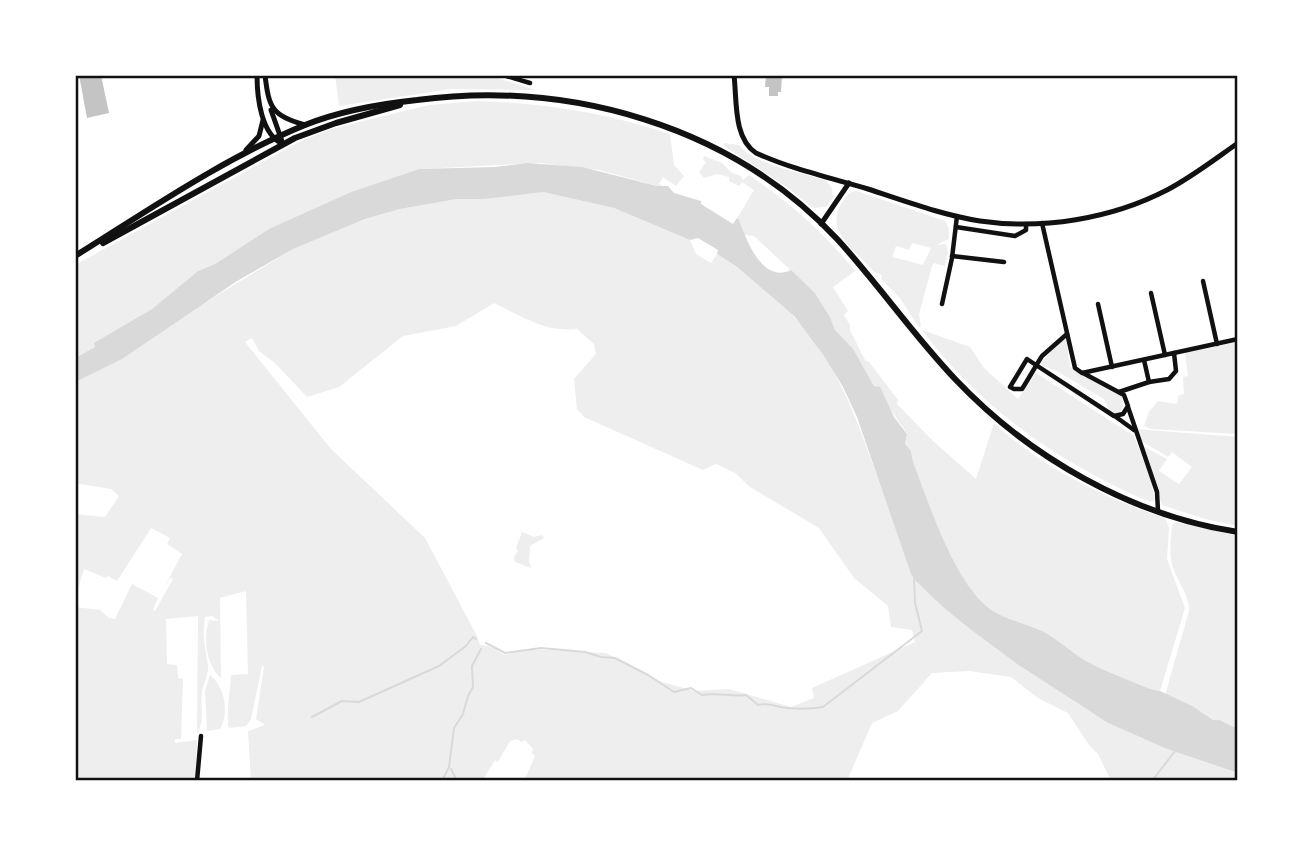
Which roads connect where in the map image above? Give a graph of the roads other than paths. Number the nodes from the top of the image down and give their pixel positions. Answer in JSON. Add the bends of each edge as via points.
{"nodes":[{"id":1,"x":257,"y":75,"type":"edge"},
{"id":2,"x":265,"y":75,"type":"edge"},
{"id":3,"x":503,"y":75,"type":"edge"},
{"id":4,"x":734,"y":75,"type":"edge"},
{"id":5,"x":530,"y":83,"type":"dead end"},
{"id":6,"x":432,"y":97,"type":"junction"},
{"id":7,"x":269,"y":103,"type":"junction"},
{"id":8,"x":264,"y":117,"type":"junction"},
{"id":9,"x":305,"y":125,"type":"junction"},
{"id":10,"x":274,"y":141,"type":"junction"},
{"id":11,"x":282,"y":141,"type":"junction"},
{"id":12,"x":1238,"y":143,"type":"edge"},
{"id":13,"x":238,"y":158,"type":"junction"},
{"id":14,"x":849,"y":184,"type":"junction"},
{"id":15,"x":957,"y":216,"type":"junction"},
{"id":16,"x":1042,"y":223,"type":"junction"},
{"id":17,"x":821,"y":224,"type":"junction"},
{"id":18,"x":1026,"y":224,"type":"junction"},
{"id":19,"x":956,"y":228,"type":"junction"},
{"id":20,"x":952,"y":256,"type":"junction"},
{"id":21,"x":75,"y":257,"type":"edge"},
{"id":22,"x":1004,"y":262,"type":"dead end"},
{"id":23,"x":1203,"y":281,"type":"dead end"},
{"id":24,"x":1151,"y":293,"type":"dead end"},
{"id":25,"x":942,"y":304,"type":"dead end"},
{"id":26,"x":1098,"y":304,"type":"dead end"},
{"id":27,"x":1067,"y":334,"type":"junction"},
{"id":28,"x":1238,"y":339,"type":"edge"},
{"id":29,"x":1217,"y":344,"type":"junction"},
{"id":30,"x":1174,"y":353,"type":"junction"},
{"id":31,"x":1165,"y":355,"type":"junction"},
{"id":32,"x":1144,"y":360,"type":"junction"},
{"id":33,"x":1036,"y":365,"type":"junction"},
{"id":34,"x":1112,"y":367,"type":"junction"},
{"id":35,"x":1082,"y":373,"type":"junction"},
{"id":36,"x":1149,"y":382,"type":"junction"},
{"id":37,"x":1118,"y":392,"type":"junction"},
{"id":38,"x":1128,"y":406,"type":"junction"},
{"id":39,"x":1114,"y":416,"type":"junction"},
{"id":40,"x":1136,"y":434,"type":"junction"},
{"id":41,"x":1158,"y":511,"type":"junction"},
{"id":42,"x":1238,"y":532,"type":"edge"},
{"id":43,"x":201,"y":736,"type":"dead end"},
{"id":44,"x":197,"y":781,"type":"edge"}],
"edges":[{"from":1,"to":8,"type":"street"},
{"from":2,"to":7,"type":"street"},
{"from":3,"to":5,"type":"street"},
{"from":4,"to":14,"type":"street","via":[[741,131],[748,147]]},
{"from":6,"to":9,"type":"main road","via":[[379,104]]},
{"from":6,"to":11,"type":"main road"},
{"from":6,"to":17,"type":"main road","via":[[538,96],[648,120],[743,165]]},
{"from":7,"to":9,"type":"street","via":[[286,120]]},
{"from":7,"to":11,"type":"street"},
{"from":8,"to":10,"type":"street"},
{"from":8,"to":13,"type":"street","via":[[259,136]]},
{"from":9,"to":11,"type":"main road"},
{"from":10,"to":11,"type":"main road"},
{"from":10,"to":13,"type":"main road"},
{"from":11,"to":21,"type":"main road"},
{"from":12,"to":16,"type":"street","via":[[1175,185],[1133,205]]},
{"from":13,"to":21,"type":"main road"},
{"from":14,"to":15,"type":"street"},
{"from":14,"to":17,"type":"street"},
{"from":15,"to":18,"type":"street"},
{"from":15,"to":19,"type":"street"},
{"from":16,"to":18,"type":"street"},
{"from":16,"to":27,"type":"street"},
{"from":17,"to":41,"type":"main road","via":[[981,405],[1056,462]]},
{"from":18,"to":19,"type":"street","via":[[1026,230],[1015,236]]},
{"from":19,"to":20,"type":"street"},
{"from":20,"to":22,"type":"street"},
{"from":20,"to":25,"type":"street"},
{"from":23,"to":29,"type":"street"},
{"from":24,"to":31,"type":"street"},
{"from":26,"to":34,"type":"street"},
{"from":27,"to":33,"type":"street"},
{"from":27,"to":35,"type":"street","via":[[1075,368]]},
{"from":28,"to":29,"type":"street"},
{"from":29,"to":30,"type":"street"},
{"from":30,"to":31,"type":"street"},
{"from":30,"to":36,"type":"street","via":[[1173,376]]},
{"from":31,"to":32,"type":"street"},
{"from":32,"to":34,"type":"street"},
{"from":32,"to":36,"type":"street"},
{"from":33,"to":33,"type":"street","via":[[1022,389],[1010,387],[1027,359]]},
{"from":33,"to":39,"type":"street"},
{"from":34,"to":35,"type":"street"},
{"from":35,"to":37,"type":"street"},
{"from":36,"to":37,"type":"street"},
{"from":37,"to":38,"type":"street"},
{"from":38,"to":39,"type":"street","via":[[1123,414]]},
{"from":38,"to":40,"type":"street"},
{"from":39,"to":40,"type":"street"},
{"from":40,"to":41,"type":"street","via":[[1157,492]]},
{"from":41,"to":42,"type":"main road"},
{"from":43,"to":44,"type":"street"}]}
